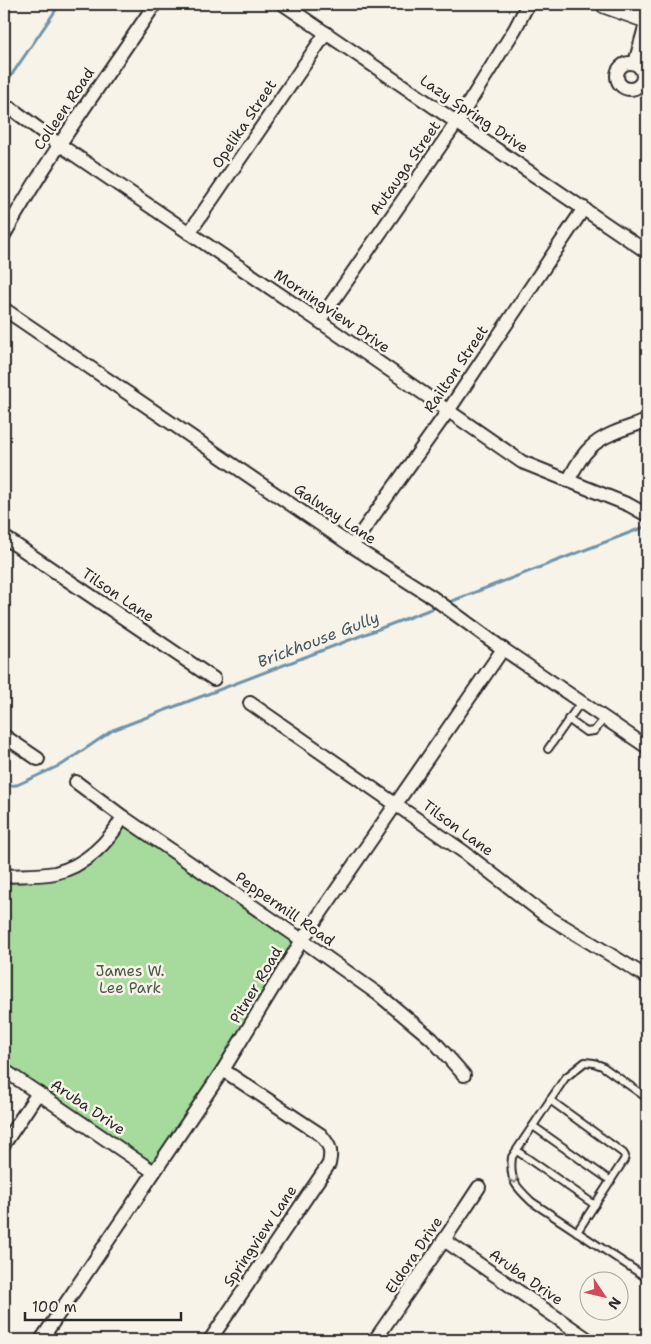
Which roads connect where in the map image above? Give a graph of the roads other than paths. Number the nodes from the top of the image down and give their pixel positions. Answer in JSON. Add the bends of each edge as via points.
{"nodes":[{"id":1,"x":155,"y":4,"type":"edge"},
{"id":2,"x":283,"y":4,"type":"edge"},
{"id":3,"x":528,"y":4,"type":"edge"},
{"id":4,"x":605,"y":4,"type":"edge"},
{"id":5,"x":647,"y":20,"type":"edge"},
{"id":6,"x":326,"y":33,"type":"junction"},
{"id":7,"x":635,"y":63,"type":"dead end"},
{"id":8,"x":12,"y":109,"type":"dead end"},
{"id":9,"x":457,"y":122,"type":"junction"},
{"id":10,"x":60,"y":145,"type":"junction"},
{"id":11,"x":584,"y":208,"type":"junction"},
{"id":12,"x":188,"y":233,"type":"junction"},
{"id":13,"x":4,"y":235,"type":"edge"},
{"id":14,"x":647,"y":252,"type":"edge"},
{"id":15,"x":4,"y":309,"type":"edge"},
{"id":16,"x":319,"y":321,"type":"junction"},
{"id":17,"x":448,"y":411,"type":"junction"},
{"id":18,"x":647,"y":421,"type":"edge"},
{"id":19,"x":568,"y":481,"type":"junction"},
{"id":20,"x":647,"y":515,"type":"edge"},
{"id":21,"x":4,"y":537,"type":"edge"},
{"id":22,"x":352,"y":546,"type":"junction"},
{"id":23,"x":503,"y":649,"type":"junction"},
{"id":24,"x":214,"y":679,"type":"dead end"},
{"id":25,"x":581,"y":702,"type":"junction"},
{"id":26,"x":250,"y":703,"type":"dead end"},
{"id":27,"x":605,"y":718,"type":"junction"},
{"id":28,"x":568,"y":719,"type":"junction"},
{"id":29,"x":4,"y":736,"type":"edge"},
{"id":30,"x":647,"y":747,"type":"edge"},
{"id":31,"x":548,"y":749,"type":"dead end"},
{"id":32,"x":38,"y":759,"type":"dead end"},
{"id":33,"x":76,"y":782,"type":"dead end"},
{"id":34,"x":397,"y":804,"type":"junction"},
{"id":35,"x":124,"y":817,"type":"junction"},
{"id":36,"x":4,"y":876,"type":"edge"},
{"id":37,"x":302,"y":940,"type":"junction"},
{"id":38,"x":647,"y":977,"type":"edge"},
{"id":39,"x":4,"y":1070,"type":"edge"},
{"id":40,"x":223,"y":1070,"type":"junction"},
{"id":41,"x":464,"y":1075,"type":"dead end"},
{"id":42,"x":38,"y":1093,"type":"junction"},
{"id":43,"x":647,"y":1098,"type":"edge"},
{"id":44,"x":550,"y":1100,"type":"junction"},
{"id":45,"x":533,"y":1126,"type":"junction"},
{"id":46,"x":4,"y":1144,"type":"edge"},
{"id":47,"x":517,"y":1150,"type":"junction"},
{"id":48,"x":154,"y":1172,"type":"junction"},
{"id":49,"x":611,"y":1181,"type":"junction"},
{"id":50,"x":478,"y":1187,"type":"dead end"},
{"id":51,"x":595,"y":1205,"type":"junction"},
{"id":52,"x":577,"y":1232,"type":"junction"},
{"id":53,"x":444,"y":1240,"type":"junction"},
{"id":54,"x":647,"y":1278,"type":"edge"},
{"id":55,"x":41,"y":1340,"type":"edge"},
{"id":56,"x":210,"y":1340,"type":"edge"},
{"id":57,"x":375,"y":1340,"type":"edge"},
{"id":58,"x":589,"y":1340,"type":"edge"}],
"edges":[{"from":1,"to":10,"type":"street","name":"Colleen Road"},
{"from":2,"to":6,"type":"street","name":"Lazy Spring Drive"},
{"from":3,"to":9,"type":"street","name":"Autauga Street","via":[[516,29]]},
{"from":4,"to":5,"type":"main road"},
{"from":5,"to":7,"type":"street"},
{"from":6,"to":9,"type":"street","name":"Lazy Spring Drive"},
{"from":6,"to":12,"type":"street","name":"Opelika Street"},
{"from":8,"to":10,"type":"street","name":"Morningview Drive"},
{"from":9,"to":11,"type":"street","name":"Lazy Spring Drive"},
{"from":9,"to":16,"type":"street","name":"Autauga Street"},
{"from":10,"to":12,"type":"street","name":"Morningview Drive"},
{"from":10,"to":13,"type":"street","name":"Colleen Road"},
{"from":11,"to":14,"type":"street","name":"Lazy Spring Drive"},
{"from":11,"to":17,"type":"street","name":"Railton Street"},
{"from":12,"to":16,"type":"street","name":"Morningview Drive"},
{"from":15,"to":22,"type":"street","name":"Galway Lane"},
{"from":16,"to":17,"type":"street","name":"Morningview Drive"},
{"from":17,"to":19,"type":"street","name":"Morningview Drive","via":[[522,462]]},
{"from":17,"to":22,"type":"street","name":"Railton Street"},
{"from":18,"to":19,"type":"street","via":[[590,447]]},
{"from":19,"to":20,"type":"street","name":"Morningview Drive"},
{"from":21,"to":24,"type":"street","name":"Tilson Lane"},
{"from":22,"to":23,"type":"street","name":"Galway Lane","via":[[432,597]]},
{"from":23,"to":25,"type":"street","name":"Galway Lane"},
{"from":23,"to":34,"type":"street","name":"Pitner Road"},
{"from":25,"to":27,"type":"street","name":"Galway Lane"},
{"from":25,"to":28,"type":"lane"},
{"from":26,"to":34,"type":"street","name":"Tilson Lane"},
{"from":27,"to":28,"type":"lane","via":[[594,731],[586,732]]},
{"from":27,"to":30,"type":"street","name":"Galway Lane"},
{"from":28,"to":31,"type":"lane"},
{"from":29,"to":32,"type":"street"},
{"from":33,"to":35,"type":"street","name":"Peppermill Road"},
{"from":34,"to":37,"type":"street","name":"Pitner Road"},
{"from":34,"to":38,"type":"street","name":"Tilson Lane","via":[[545,915]]},
{"from":35,"to":36,"type":"street","via":[[108,839],[80,864],[54,873]]},
{"from":35,"to":37,"type":"street","name":"Peppermill Road"},
{"from":37,"to":40,"type":"street","name":"Pitner Road"},
{"from":37,"to":41,"type":"street","name":"Peppermill Road","via":[[378,994],[432,1039]]},
{"from":39,"to":42,"type":"street","name":"Aruba Drive"},
{"from":40,"to":48,"type":"street","name":"Pitner Road"},
{"from":40,"to":56,"type":"street","name":"Springview Lane","via":[[321,1135],[332,1153],[329,1164]]},
{"from":42,"to":46,"type":"street"},
{"from":42,"to":48,"type":"street","name":"Aruba Drive"},
{"from":43,"to":44,"type":"lane","via":[[602,1066],[586,1062],[565,1078]]},
{"from":44,"to":45,"type":"lane"},
{"from":44,"to":49,"type":"lane","via":[[623,1153],[624,1160]]},
{"from":45,"to":47,"type":"lane"},
{"from":45,"to":49,"type":"lane"},
{"from":47,"to":51,"type":"lane"},
{"from":47,"to":52,"type":"lane","one_way":true,"via":[[512,1157],[510,1172],[517,1188]]},
{"from":48,"to":55,"type":"street","name":"Pitner Road"},
{"from":49,"to":51,"type":"lane"},
{"from":50,"to":53,"type":"street","name":"Eldora Drive"},
{"from":51,"to":52,"type":"lane"},
{"from":52,"to":54,"type":"lane"},
{"from":53,"to":57,"type":"street","name":"Eldora Drive"},
{"from":53,"to":58,"type":"street","name":"Aruba Drive"}]}
